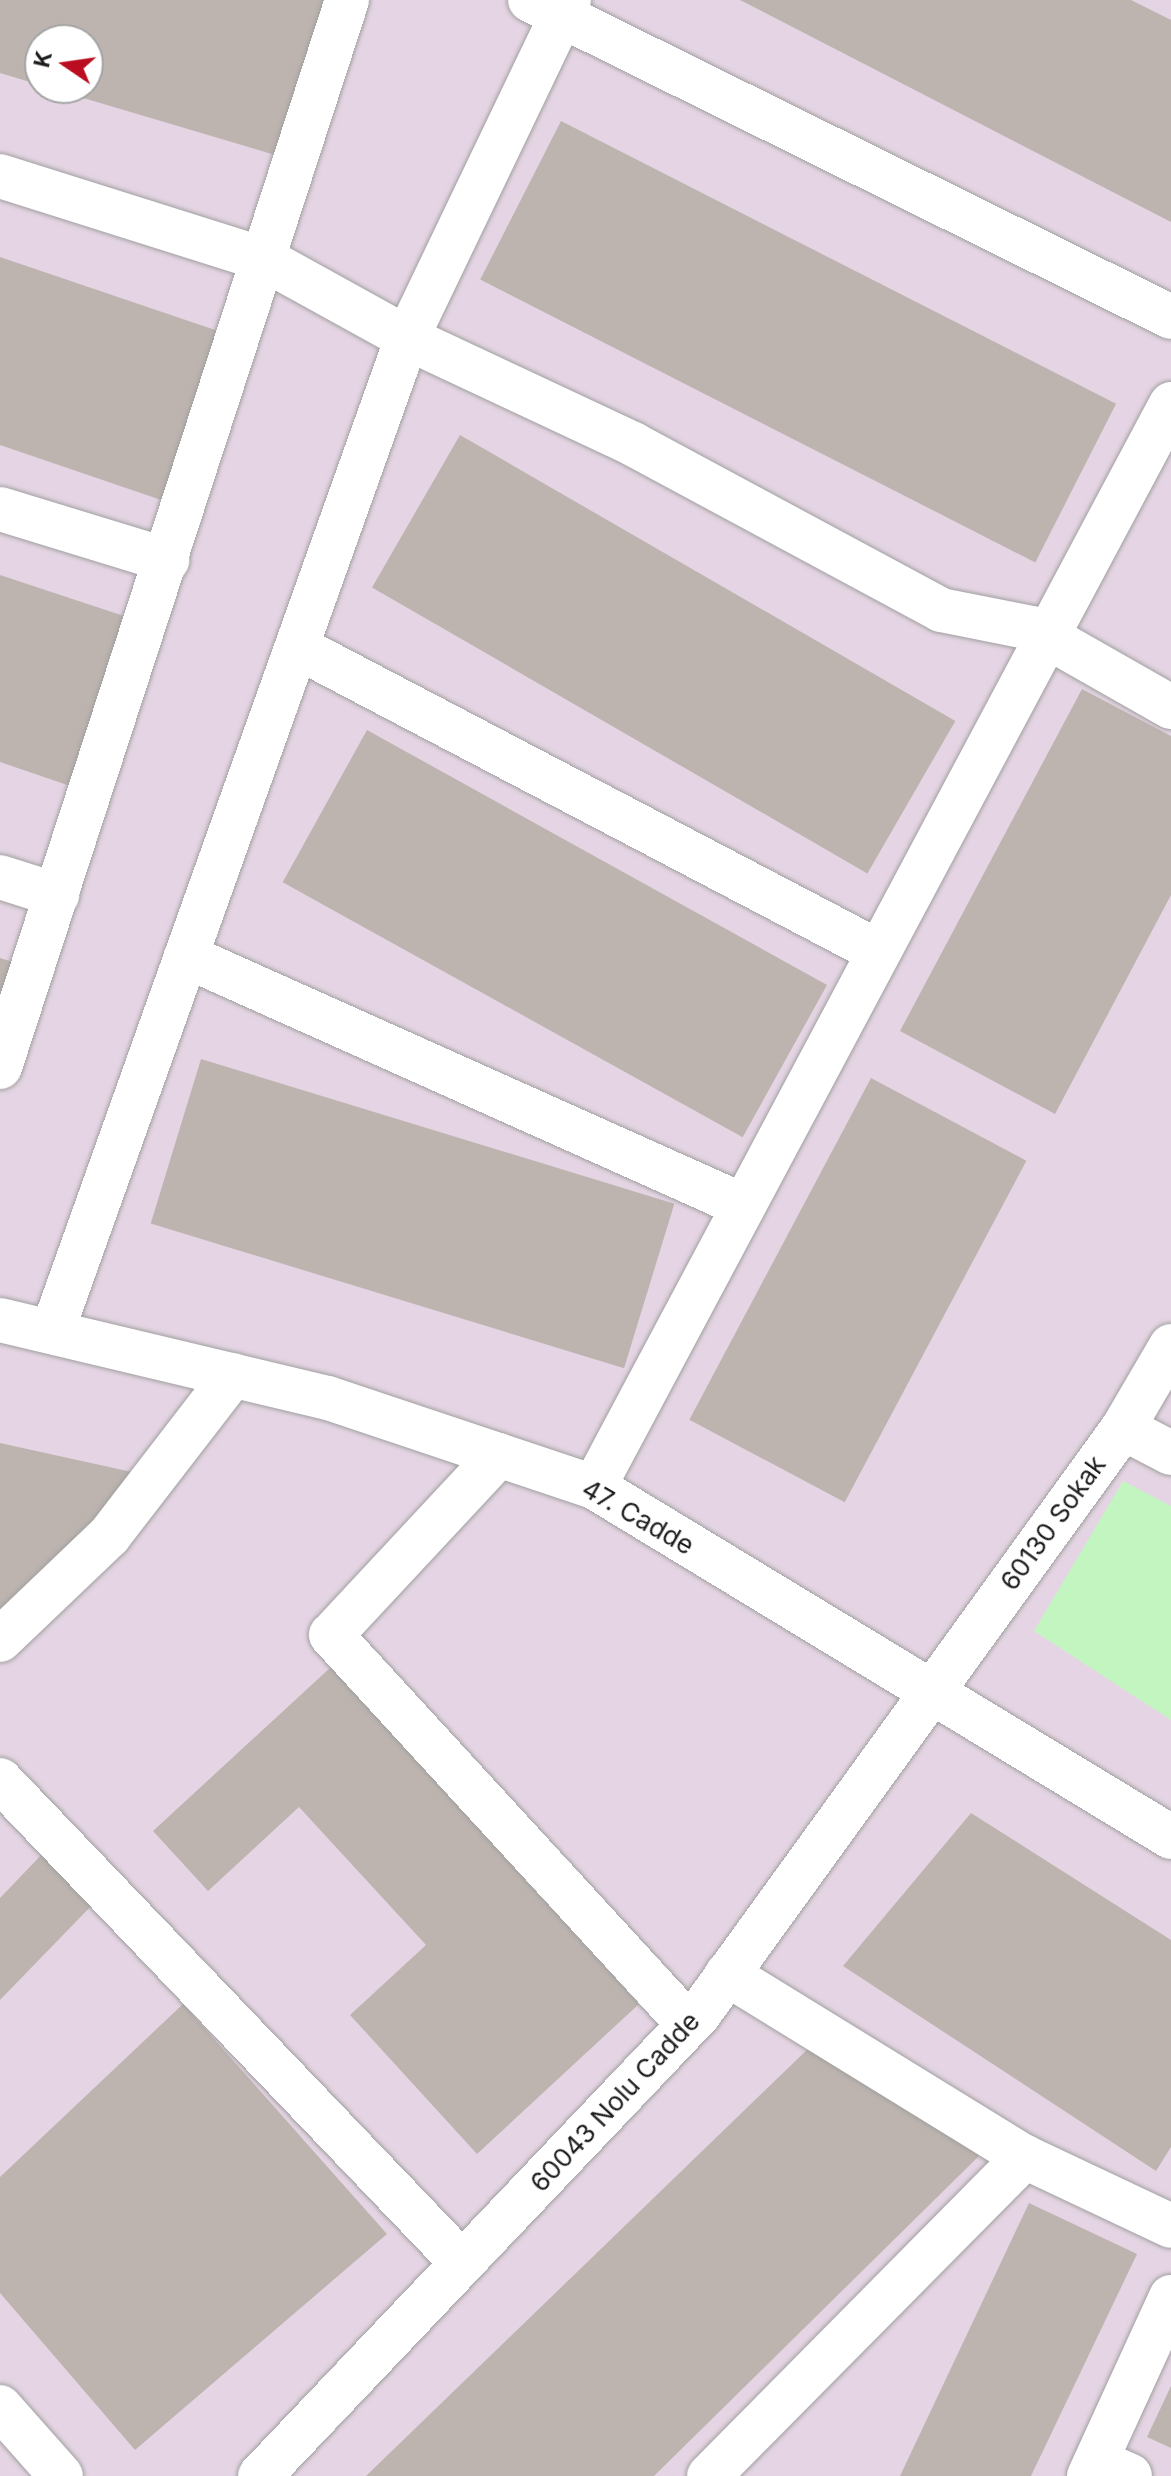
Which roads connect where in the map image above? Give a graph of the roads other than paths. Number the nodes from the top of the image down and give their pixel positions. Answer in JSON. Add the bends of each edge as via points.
{"nodes":[{"id":1,"x":347,"y":0,"type":"edge"},
{"id":2,"x":553,"y":6,"type":"edge"},
{"id":3,"x":0,"y":176,"type":"edge"},
{"id":4,"x":264,"y":259,"type":"junction"},
{"id":5,"x":1171,"y":317,"type":"edge"},
{"id":6,"x":407,"y":338,"type":"junction"},
{"id":7,"x":1171,"y":404,"type":"edge"},
{"id":8,"x":0,"y":509,"type":"edge"},
{"id":9,"x":167,"y":560,"type":"junction"},
{"id":10,"x":1047,"y":637,"type":"junction"},
{"id":11,"x":297,"y":647,"type":"junction"},
{"id":12,"x":1171,"y":707,"type":"edge"},
{"id":13,"x":0,"y":877,"type":"edge"},
{"id":14,"x":57,"y":895,"type":"junction"},
{"id":15,"x":879,"y":952,"type":"junction"},
{"id":16,"x":186,"y":956,"type":"junction"},
{"id":17,"x":0,"y":1067,"type":"edge"},
{"id":18,"x":744,"y":1206,"type":"junction"},
{"id":19,"x":0,"y":1320,"type":"edge"},
{"id":20,"x":52,"y":1332,"type":"junction"},
{"id":21,"x":1171,"y":1346,"type":"edge"},
{"id":22,"x":233,"y":1375,"type":"junction"},
{"id":23,"x":1123,"y":1428,"type":"junction"},
{"id":24,"x":1171,"y":1453,"type":"edge"},
{"id":25,"x":499,"y":1455,"type":"junction"},
{"id":26,"x":594,"y":1487,"type":"junction"},
{"id":27,"x":0,"y":1640,"type":"edge"},
{"id":28,"x":927,"y":1694,"type":"junction"},
{"id":29,"x":0,"y":1780,"type":"edge"},
{"id":30,"x":1171,"y":1837,"type":"edge"},
{"id":31,"x":727,"y":1974,"type":"junction"},
{"id":32,"x":689,"y":2025,"type":"junction"},
{"id":33,"x":1025,"y":2157,"type":"junction"},
{"id":34,"x":1171,"y":2226,"type":"edge"},
{"id":35,"x":462,"y":2263,"type":"junction"},
{"id":36,"x":1171,"y":2297,"type":"edge"},
{"id":37,"x":0,"y":2407,"type":"edge"},
{"id":38,"x":1105,"y":2471,"type":"edge"},
{"id":39,"x":61,"y":2476,"type":"edge"},
{"id":40,"x":260,"y":2476,"type":"edge"},
{"id":41,"x":709,"y":2476,"type":"edge"}],
"edges":[{"from":1,"to":4,"type":"street"},
{"from":2,"to":5,"type":"street"},
{"from":2,"to":6,"type":"street"},
{"from":3,"to":4,"type":"street"},
{"from":4,"to":6,"type":"street"},
{"from":4,"to":9,"type":"street"},
{"from":6,"to":10,"type":"street","via":[[633,444],[941,610],[1032,628]]},
{"from":6,"to":11,"type":"street"},
{"from":7,"to":10,"type":"street"},
{"from":8,"to":9,"type":"street"},
{"from":9,"to":14,"type":"street"},
{"from":10,"to":12,"type":"street"},
{"from":10,"to":15,"type":"street"},
{"from":11,"to":15,"type":"street"},
{"from":11,"to":16,"type":"street"},
{"from":13,"to":14,"type":"street"},
{"from":14,"to":17,"type":"street"},
{"from":15,"to":18,"type":"street"},
{"from":16,"to":18,"type":"street"},
{"from":16,"to":20,"type":"street"},
{"from":18,"to":26,"type":"street"},
{"from":19,"to":20,"type":"street","name":"47. Cadde"},
{"from":20,"to":22,"type":"street","name":"47. Cadde"},
{"from":21,"to":23,"type":"street","name":"60130 Sokak"},
{"from":22,"to":25,"type":"street","name":"47. Cadde","via":[[328,1398]]},
{"from":22,"to":27,"type":"street","via":[[109,1536]]},
{"from":23,"to":24,"type":"street"},
{"from":23,"to":28,"type":"street","name":"60130 Sokak"},
{"from":25,"to":26,"type":"street","name":"47. Cadde"},
{"from":25,"to":32,"type":"street","via":[[331,1635]]},
{"from":26,"to":28,"type":"street","name":"47. Cadde"},
{"from":28,"to":30,"type":"street","name":"47. Cadde"},
{"from":28,"to":31,"type":"street","name":"60043 Nolu Cadde"},
{"from":29,"to":35,"type":"street"},
{"from":31,"to":32,"type":"street","name":"60043 Nolu Cadde"},
{"from":31,"to":33,"type":"street"},
{"from":32,"to":35,"type":"street","name":"60043 Nolu Cadde"},
{"from":33,"to":34,"type":"street"},
{"from":33,"to":41,"type":"street"},
{"from":35,"to":40,"type":"street","name":"60043 Nolu Cadde"},
{"from":36,"to":38,"type":"street"},
{"from":37,"to":39,"type":"street"}]}
